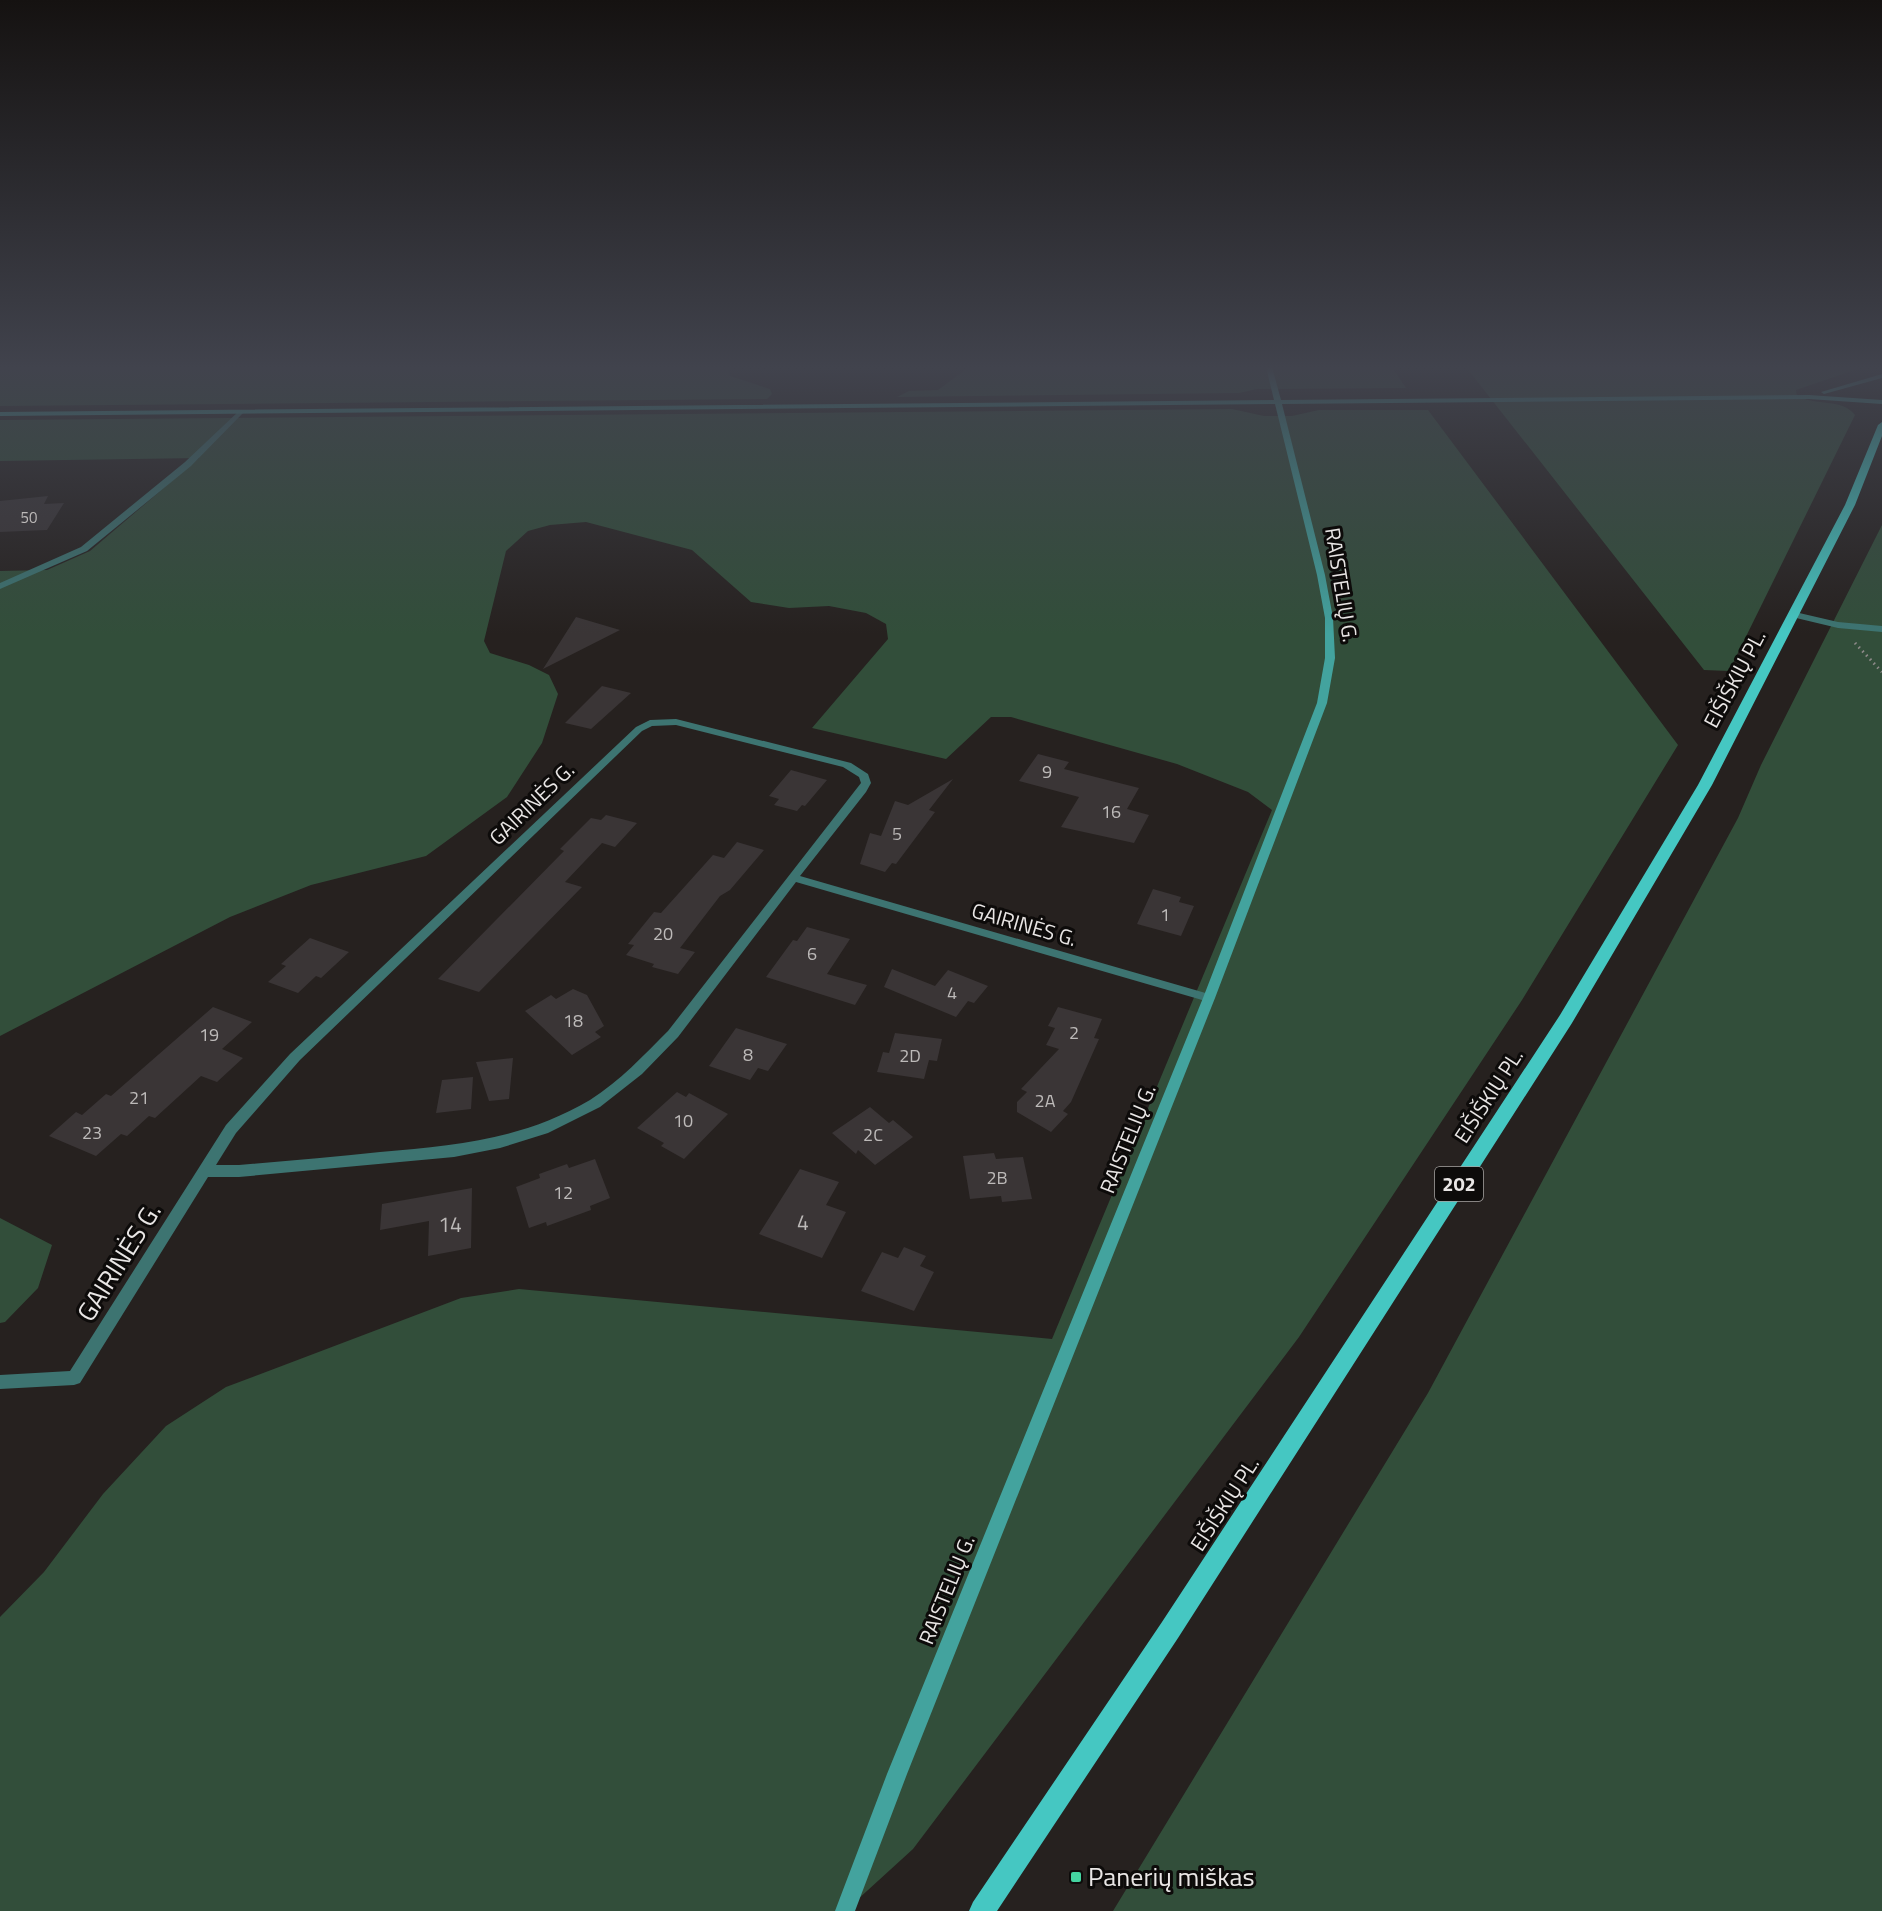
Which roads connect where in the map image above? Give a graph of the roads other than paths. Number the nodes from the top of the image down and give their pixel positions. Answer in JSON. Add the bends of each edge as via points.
{"nodes":[{"id":1,"x":196,"y":456,"type":"edge"},
{"id":2,"x":1291,"y":456,"type":"edge"},
{"id":3,"x":1870,"y":456,"type":"edge"},
{"id":4,"x":0,"y":586,"type":"edge"},
{"id":5,"x":1795,"y":615,"type":"junction"},
{"id":6,"x":1882,"y":629,"type":"edge"},
{"id":7,"x":793,"y":878,"type":"junction"},
{"id":8,"x":1209,"y":998,"type":"junction"},
{"id":9,"x":204,"y":1171,"type":"junction"},
{"id":10,"x":0,"y":1382,"type":"edge"},
{"id":11,"x":845,"y":1911,"type":"edge"},
{"id":12,"x":982,"y":1911,"type":"edge"}],
"edges":[{"from":1,"to":4,"type":"street","via":[[84,549]]},
{"from":2,"to":8,"type":"main road","name":"RAISTELIŲ G.","via":[[1321,575],[1329,618],[1330,658],[1322,704],[1304,756]]},
{"from":3,"to":5,"type":"main road","name":"EIŠIŠKIŲ PL.","number":"202","via":[[1850,505]]},
{"from":5,"to":6,"type":"street","via":[[1838,625]]},
{"from":5,"to":12,"type":"main road","name":"EIŠIŠKIŲ PL.","number":"202","via":[[1705,784],[1566,1019],[1170,1630]]},
{"from":7,"to":8,"type":"street","name":"GAIRINĖS G."},
{"from":7,"to":9,"type":"street","name":"GAIRINĖS G.","via":[[673,1034],[637,1071],[595,1103],[543,1129],[500,1143],[454,1151]]},
{"from":7,"to":9,"type":"street","name":"GAIRINĖS G.","via":[[861,792],[866,783],[864,776],[847,765],[676,722],[650,723],[639,729],[295,1057],[231,1129]]},
{"from":8,"to":11,"type":"main road","name":"RAISTELIŲ G."},
{"from":9,"to":10,"type":"street","name":"GAIRINĖS G.","via":[[74,1378]]}]}
